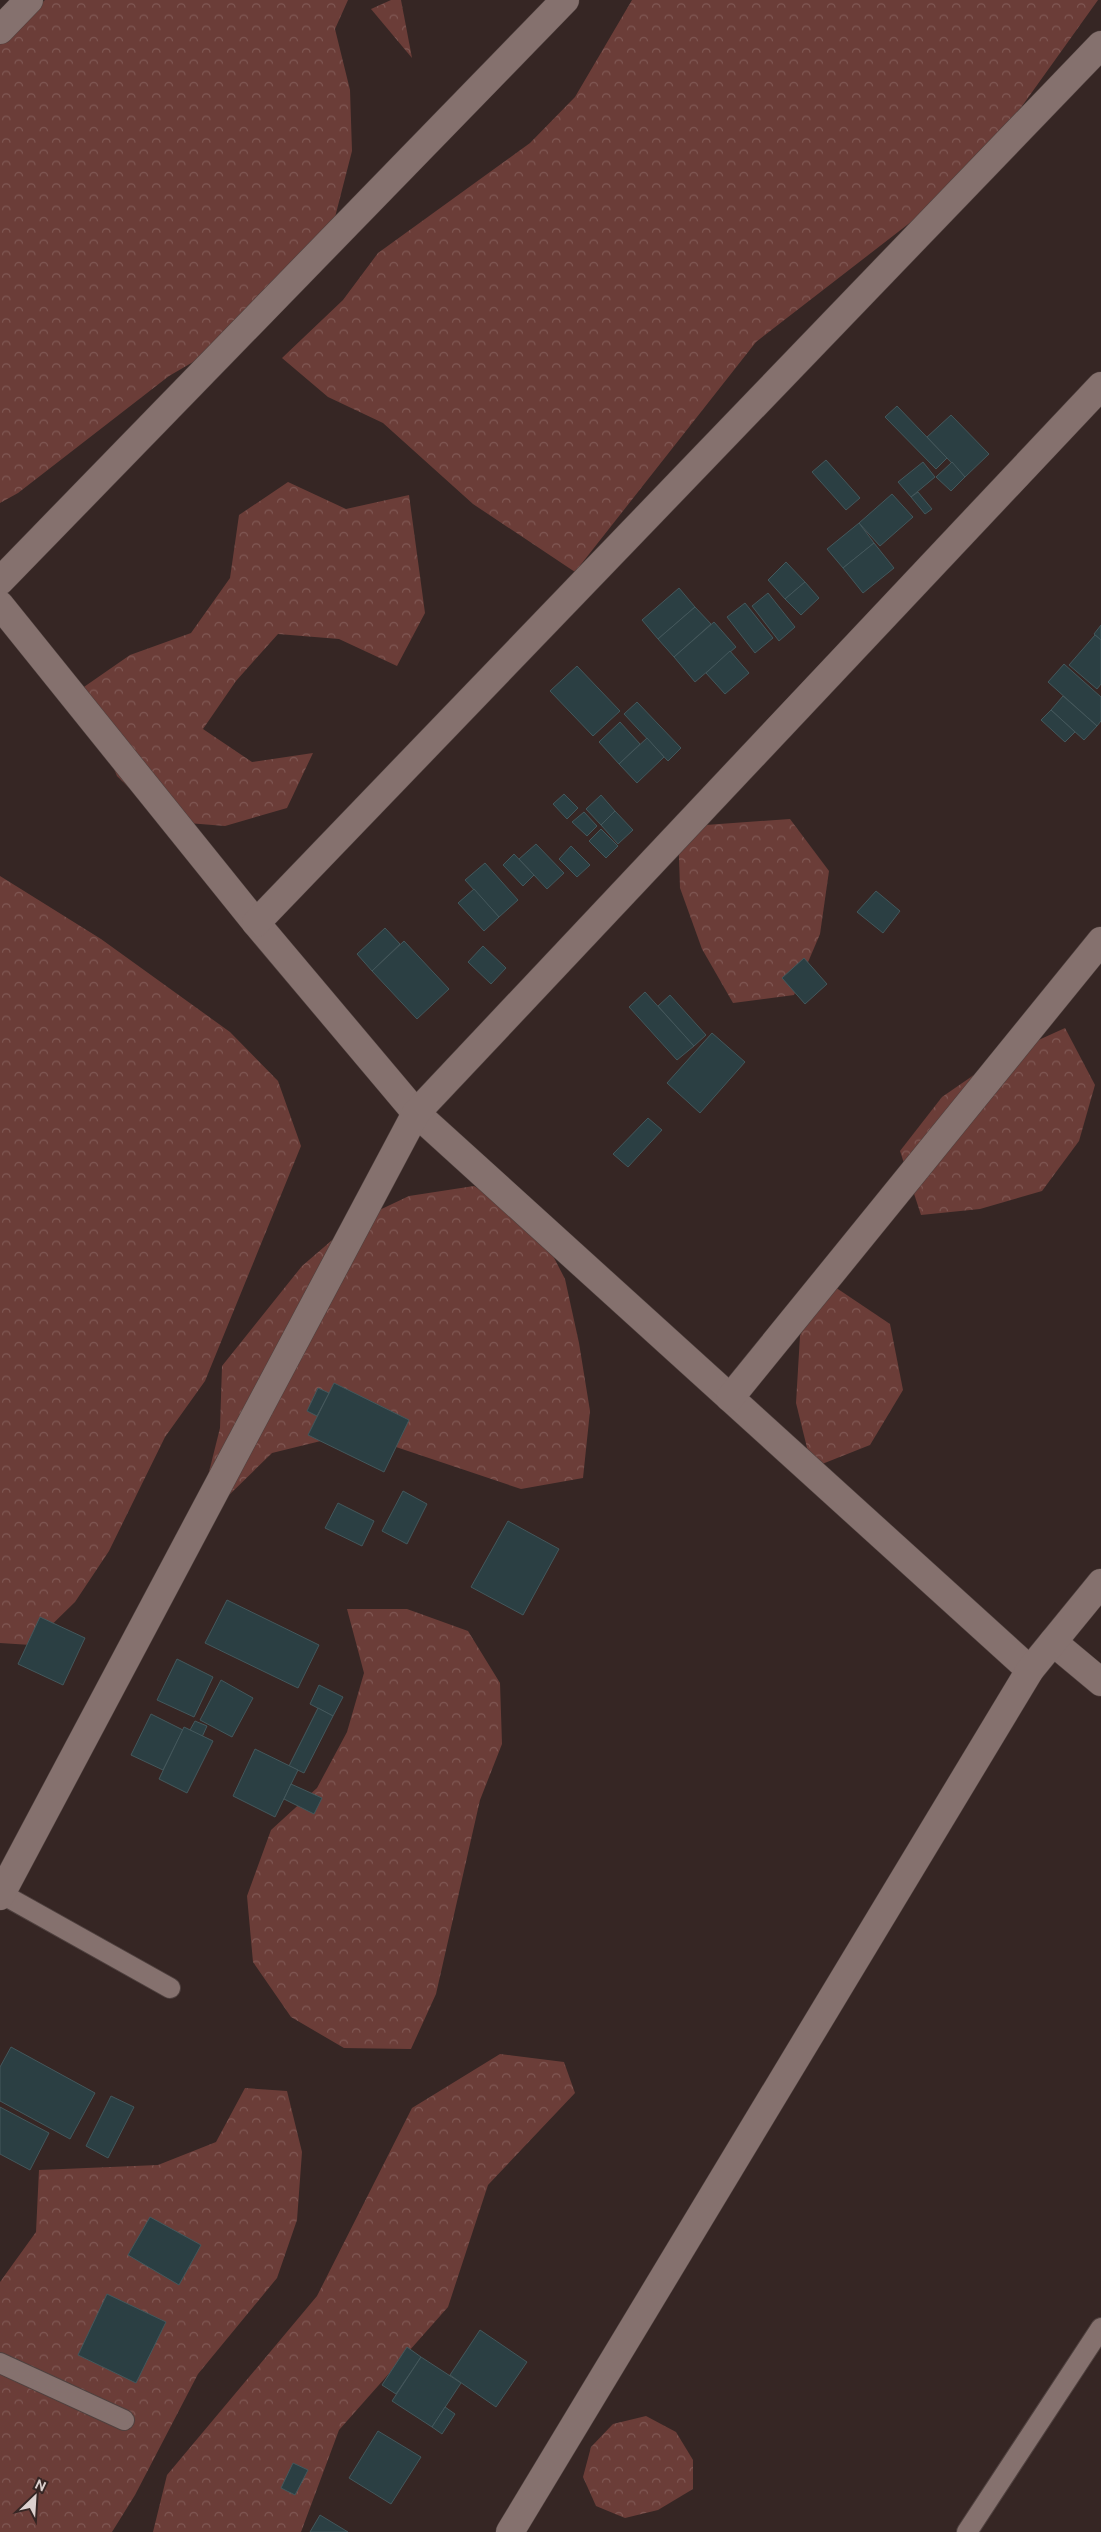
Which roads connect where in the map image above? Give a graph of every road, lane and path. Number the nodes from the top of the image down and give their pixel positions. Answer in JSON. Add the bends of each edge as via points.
{"nodes":[{"id":1,"x":29,"y":0,"type":"edge"},
{"id":2,"x":565,"y":0,"type":"edge"},
{"id":3,"x":0,"y":30,"type":"edge"},
{"id":4,"x":1101,"y":45,"type":"edge"},
{"id":5,"x":1101,"y":386,"type":"edge"},
{"id":6,"x":0,"y":581,"type":"edge"},
{"id":7,"x":0,"y":605,"type":"edge"},
{"id":8,"x":256,"y":922,"type":"junction"},
{"id":9,"x":1101,"y":941,"type":"edge"},
{"id":10,"x":416,"y":1113,"type":"junction"},
{"id":11,"x":730,"y":1398,"type":"junction"},
{"id":12,"x":1101,"y":1583,"type":"edge"},
{"id":13,"x":1053,"y":1642,"type":"junction"},
{"id":14,"x":1030,"y":1670,"type":"junction"},
{"id":15,"x":1101,"y":1682,"type":"edge"},
{"id":16,"x":1,"y":1895,"type":"edge"},
{"id":17,"x":170,"y":1988,"type":"dead end"},
{"id":18,"x":1101,"y":2328,"type":"edge"},
{"id":19,"x":0,"y":2363,"type":"edge"},
{"id":20,"x":124,"y":2420,"type":"dead end"},
{"id":21,"x":510,"y":2532,"type":"edge"},
{"id":22,"x":967,"y":2532,"type":"edge"}],
"edges":[{"from":1,"to":3,"type":"street"},
{"from":2,"to":6,"type":"street"},
{"from":4,"to":8,"type":"street"},
{"from":5,"to":10,"type":"street"},
{"from":7,"to":8,"type":"street"},
{"from":8,"to":10,"type":"street"},
{"from":9,"to":11,"type":"street"},
{"from":10,"to":11,"type":"street"},
{"from":10,"to":16,"type":"street"},
{"from":11,"to":14,"type":"street"},
{"from":12,"to":13,"type":"street"},
{"from":13,"to":14,"type":"street"},
{"from":13,"to":15,"type":"street"},
{"from":14,"to":21,"type":"street"},
{"from":16,"to":17,"type":"lane"},
{"from":18,"to":22,"type":"lane"},
{"from":19,"to":20,"type":"lane"}]}
